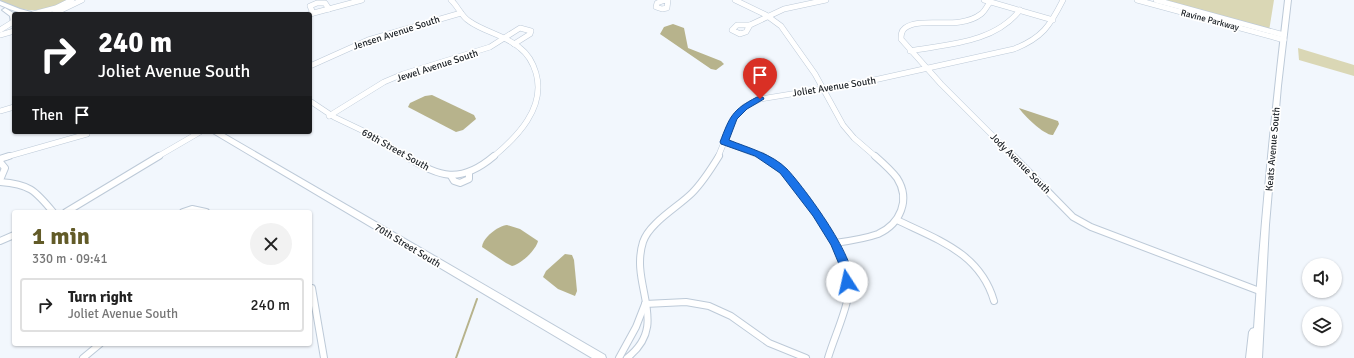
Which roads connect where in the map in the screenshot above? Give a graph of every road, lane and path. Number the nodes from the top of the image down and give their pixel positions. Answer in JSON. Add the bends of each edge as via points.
{"nodes":[{"id":1,"x":72,"y":0,"type":"edge"},
{"id":2,"x":82,"y":0,"type":"edge"},
{"id":3,"x":362,"y":0,"type":"edge"},
{"id":4,"x":450,"y":0,"type":"edge"},
{"id":5,"x":665,"y":0,"type":"edge"},
{"id":6,"x":668,"y":0,"type":"edge"},
{"id":7,"x":735,"y":0,"type":"edge"},
{"id":8,"x":826,"y":0,"type":"edge"},
{"id":9,"x":984,"y":0,"type":"edge"},
{"id":10,"x":1063,"y":0,"type":"edge"},
{"id":11,"x":1137,"y":0,"type":"edge"},
{"id":12,"x":1156,"y":0,"type":"edge"},
{"id":13,"x":1288,"y":0,"type":"edge"},
{"id":14,"x":990,"y":2,"type":"junction"},
{"id":15,"x":0,"y":3,"type":"edge"},
{"id":16,"x":0,"y":9,"type":"edge"},
{"id":17,"x":328,"y":9,"type":"junction"},
{"id":18,"x":1020,"y":10,"type":"junction"},
{"id":19,"x":23,"y":12,"type":"edge"},
{"id":20,"x":41,"y":12,"type":"edge"},
{"id":21,"x":57,"y":12,"type":"edge"},
{"id":22,"x":311,"y":12,"type":"edge"},
{"id":23,"x":461,"y":13,"type":"junction"},
{"id":24,"x":12,"y":14,"type":"edge"},
{"id":25,"x":312,"y":14,"type":"edge"},
{"id":26,"x":767,"y":16,"type":"junction"},
{"id":27,"x":1054,"y":20,"type":"junction"},
{"id":28,"x":12,"y":24,"type":"edge"},
{"id":29,"x":750,"y":25,"type":"dead end"},
{"id":30,"x":0,"y":30,"type":"edge"},
{"id":31,"x":12,"y":32,"type":"edge"},
{"id":32,"x":0,"y":35,"type":"edge"},
{"id":33,"x":1284,"y":38,"type":"junction"},
{"id":34,"x":503,"y":39,"type":"junction"},
{"id":35,"x":514,"y":44,"type":"junction"},
{"id":36,"x":910,"y":51,"type":"junction"},
{"id":37,"x":312,"y":65,"type":"edge"},
{"id":38,"x":926,"y":68,"type":"junction"},
{"id":39,"x":824,"y":88,"type":"junction"},
{"id":40,"x":312,"y":103,"type":"edge"},
{"id":41,"x":12,"y":108,"type":"edge"},
{"id":42,"x":0,"y":111,"type":"edge"},
{"id":43,"x":329,"y":116,"type":"junction"},
{"id":44,"x":87,"y":134,"type":"dead end"},
{"id":45,"x":197,"y":134,"type":"edge"},
{"id":46,"x":218,"y":134,"type":"edge"},
{"id":47,"x":724,"y":142,"type":"junction"},
{"id":48,"x":0,"y":160,"type":"edge"},
{"id":49,"x":0,"y":181,"type":"edge"},
{"id":50,"x":51,"y":210,"type":"edge"},
{"id":51,"x":69,"y":210,"type":"edge"},
{"id":52,"x":897,"y":220,"type":"junction"},
{"id":53,"x":12,"y":236,"type":"edge"},
{"id":54,"x":0,"y":241,"type":"edge"},
{"id":55,"x":835,"y":244,"type":"junction"},
{"id":56,"x":312,"y":288,"type":"dead end"},
{"id":57,"x":1262,"y":296,"type":"junction"},
{"id":58,"x":994,"y":301,"type":"dead end"},
{"id":59,"x":646,"y":304,"type":"junction"},
{"id":60,"x":98,"y":346,"type":"edge"},
{"id":61,"x":83,"y":358,"type":"edge"},
{"id":62,"x":324,"y":358,"type":"edge"},
{"id":63,"x":601,"y":358,"type":"edge"},
{"id":64,"x":619,"y":358,"type":"edge"},
{"id":65,"x":627,"y":358,"type":"edge"},
{"id":66,"x":806,"y":358,"type":"edge"},
{"id":67,"x":828,"y":358,"type":"edge"},
{"id":68,"x":1251,"y":358,"type":"edge"},
{"id":69,"x":1257,"y":358,"type":"edge"}],
"edges":[{"from":1,"to":20,"type":"street"},
{"from":2,"to":21,"type":"street"},
{"from":3,"to":17,"type":"street"},
{"from":4,"to":23,"type":"street"},
{"from":5,"to":6,"type":"street","via":[[657,3],[656,7],[667,8]]},
{"from":7,"to":26,"type":"street"},
{"from":8,"to":26,"type":"street","via":[[790,7]]},
{"from":9,"to":14,"type":"street"},
{"from":10,"to":27,"type":"street","name":"Joliet Avenue South"},
{"from":11,"to":33,"type":"street","name":"Ravine Parkway"},
{"from":12,"to":33,"type":"street","name":"Ravine Parkway"},
{"from":13,"to":33,"type":"main road","name":"Keats Avenue South"},
{"from":14,"to":18,"type":"street"},
{"from":14,"to":36,"type":"street","name":"Jody Avenue South","via":[[982,14],[967,20],[949,24],[909,25],[900,36]]},
{"from":15,"to":19,"type":"main road"},
{"from":16,"to":24,"type":"main road"},
{"from":17,"to":22,"type":"street","via":[[326,3],[317,3],[310,6]]},
{"from":17,"to":25,"type":"street"},
{"from":18,"to":27,"type":"street"},
{"from":18,"to":36,"type":"street","via":[[1010,24],[990,34]]},
{"from":23,"to":34,"type":"street","via":[[469,22]]},
{"from":23,"to":37,"type":"street","name":"Jensen Avenue South","via":[[368,40]]},
{"from":26,"to":29,"type":"street"},
{"from":26,"to":39,"type":"street","via":[[781,27]]},
{"from":27,"to":38,"type":"street","name":"Joliet Avenue South","via":[[1043,34],[1027,45]]},
{"from":28,"to":30,"type":"street"},
{"from":31,"to":32,"type":"street"},
{"from":33,"to":57,"type":"main road","name":"Keats Avenue South","via":[[1265,225]]},
{"from":34,"to":35,"type":"street"},
{"from":34,"to":35,"type":"street","name":"Jewel Avenue South","via":[[520,28],[530,30],[530,34]]},
{"from":34,"to":43,"type":"street","name":"Jewel Avenue South","via":[[476,52],[403,74],[361,95]]},
{"from":35,"to":43,"type":"street","name":"69th Street South","via":[[532,61],[539,89],[532,114],[512,140],[469,172],[469,179],[462,183],[398,152],[376,137]]},
{"from":36,"to":38,"type":"street","name":"Jody Avenue South"},
{"from":38,"to":39,"type":"street","name":"Joliet Avenue South","via":[[865,82]]},
{"from":38,"to":57,"type":"street","name":"Jody Avenue South","via":[[1073,217],[1091,227]]},
{"from":39,"to":47,"type":"street","name":"Joliet Avenue South","via":[[760,99],[744,107],[734,118]]},
{"from":39,"to":52,"type":"street","via":[[847,131],[898,180],[904,201]]},
{"from":40,"to":43,"type":"street","name":"69th Street South"},
{"from":41,"to":42,"type":"street"},
{"from":44,"to":48,"type":"street"},
{"from":45,"to":51,"type":"street"},
{"from":46,"to":63,"type":"main road","name":"70th Street South"},
{"from":47,"to":55,"type":"street","via":[[758,154],[783,171]]},
{"from":47,"to":59,"type":"street","name":"Joliet Avenue South","via":[[711,170],[692,193],[652,227],[643,240],[639,272]]},
{"from":48,"to":49,"type":"street","via":[[5,168]]},
{"from":49,"to":50,"type":"street","via":[[26,184],[39,194]]},
{"from":52,"to":55,"type":"street","via":[[873,236]]},
{"from":52,"to":58,"type":"street","via":[[949,246],[968,259],[987,280]]},
{"from":53,"to":54,"type":"street"},
{"from":55,"to":67,"type":"street","via":[[846,269],[848,296]]},
{"from":56,"to":62,"type":"street"},
{"from":57,"to":68,"type":"main road","name":"Keats Avenue South","via":[[1258,304]]},
{"from":57,"to":69,"type":"main road","name":"Keats Avenue South"},
{"from":59,"to":64,"type":"street"},
{"from":59,"to":65,"type":"street","name":"Joliet Avenue South","via":[[649,319],[646,334],[635,352]]},
{"from":59,"to":66,"type":"street","via":[[697,303],[711,307],[727,314],[766,341]]},
{"from":60,"to":61,"type":"street"}]}
